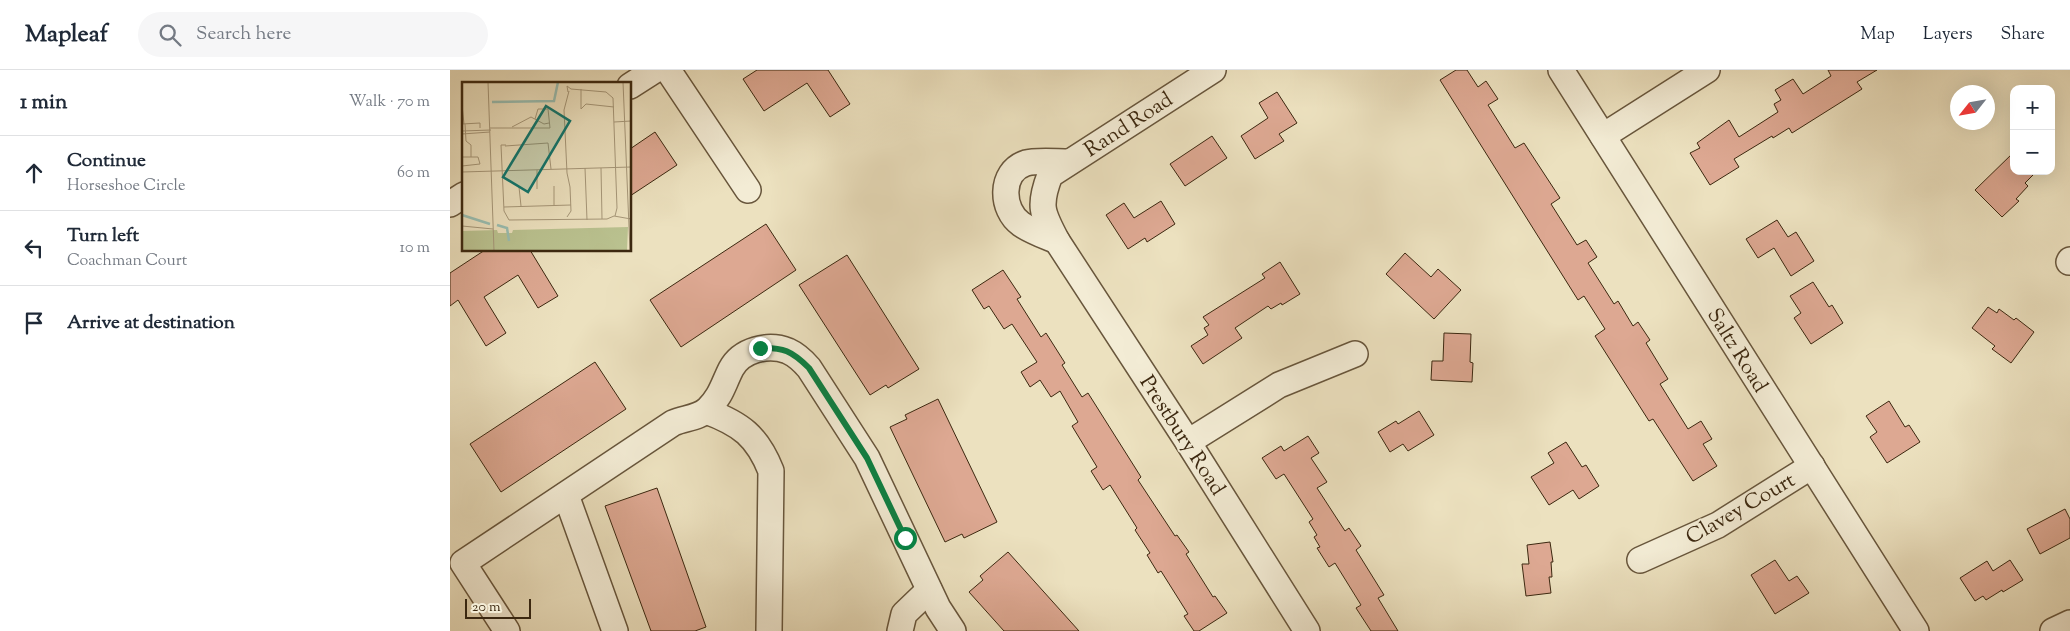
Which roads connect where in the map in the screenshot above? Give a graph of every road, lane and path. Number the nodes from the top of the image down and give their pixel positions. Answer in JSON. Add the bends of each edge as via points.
{"nodes":[{"id":1,"x":655,"y":70,"type":"edge"},
{"id":2,"x":668,"y":70,"type":"edge"},
{"id":3,"x":1213,"y":70,"type":"edge"},
{"id":4,"x":1561,"y":70,"type":"edge"},
{"id":5,"x":1707,"y":70,"type":"edge"},
{"id":6,"x":631,"y":85,"type":"edge"},
{"id":7,"x":1603,"y":136,"type":"junction"},
{"id":8,"x":1069,"y":162,"type":"junction"},
{"id":9,"x":748,"y":190,"type":"dead end"},
{"id":10,"x":1043,"y":194,"type":"joint"},
{"id":11,"x":462,"y":196,"type":"edge"},
{"id":12,"x":450,"y":204,"type":"edge"},
{"id":13,"x":1057,"y":241,"type":"junction"},
{"id":14,"x":1355,"y":354,"type":"dead end"},
{"id":15,"x":706,"y":411,"type":"junction"},
{"id":16,"x":1188,"y":442,"type":"junction"},
{"id":17,"x":1812,"y":466,"type":"junction"},
{"id":18,"x":566,"y":495,"type":"junction"},
{"id":19,"x":1640,"y":560,"type":"dead end"},
{"id":20,"x":929,"y":590,"type":"junction"},
{"id":21,"x":2070,"y":623,"type":"edge"},
{"id":22,"x":1302,"y":629,"type":"edge"},
{"id":23,"x":507,"y":631,"type":"edge"},
{"id":24,"x":615,"y":631,"type":"edge"},
{"id":25,"x":769,"y":631,"type":"edge"},
{"id":26,"x":900,"y":631,"type":"edge"},
{"id":27,"x":953,"y":631,"type":"edge"},
{"id":28,"x":1916,"y":631,"type":"edge"},
{"id":29,"x":2054,"y":631,"type":"edge"}],
"edges":[{"from":1,"to":6,"type":"street"},
{"from":2,"to":9,"type":"street"},
{"from":3,"to":8,"type":"street","name":"Rand Road"},
{"from":4,"to":7,"type":"street","name":"Saltz Road"},
{"from":5,"to":7,"type":"street"},
{"from":7,"to":17,"type":"street","name":"Saltz Road"},
{"from":8,"to":10,"type":"street","name":"Rand Road","via":[[1050,175]]},
{"from":8,"to":13,"type":"street","name":"Rand Road","via":[[1025,163],[1013,172],[1006,184],[1006,203],[1020,224]]},
{"from":10,"to":13,"type":"street","name":"Prestbury Road","via":[[1043,214]]},
{"from":11,"to":12,"type":"street"},
{"from":13,"to":16,"type":"street","name":"Prestbury Road"},
{"from":14,"to":16,"type":"street","via":[[1279,385]]},
{"from":15,"to":18,"type":"street","via":[[673,423]]},
{"from":15,"to":20,"type":"street","via":[[718,399],[731,368],[746,354],[760,348],[774,348],[797,356],[809,368],[867,458]]},
{"from":15,"to":25,"type":"street","via":[[728,419],[751,436],[771,471]]},
{"from":16,"to":22,"type":"street","name":"Prestbury Road"},
{"from":17,"to":19,"type":"street","name":"Clavey Court","via":[[1718,525]]},
{"from":17,"to":28,"type":"street","name":"Saltz Road"},
{"from":18,"to":23,"type":"street","via":[[463,563]]},
{"from":18,"to":24,"type":"street"},
{"from":20,"to":26,"type":"street","via":[[904,614]]},
{"from":20,"to":27,"type":"street"},
{"from":21,"to":29,"type":"street"}]}
